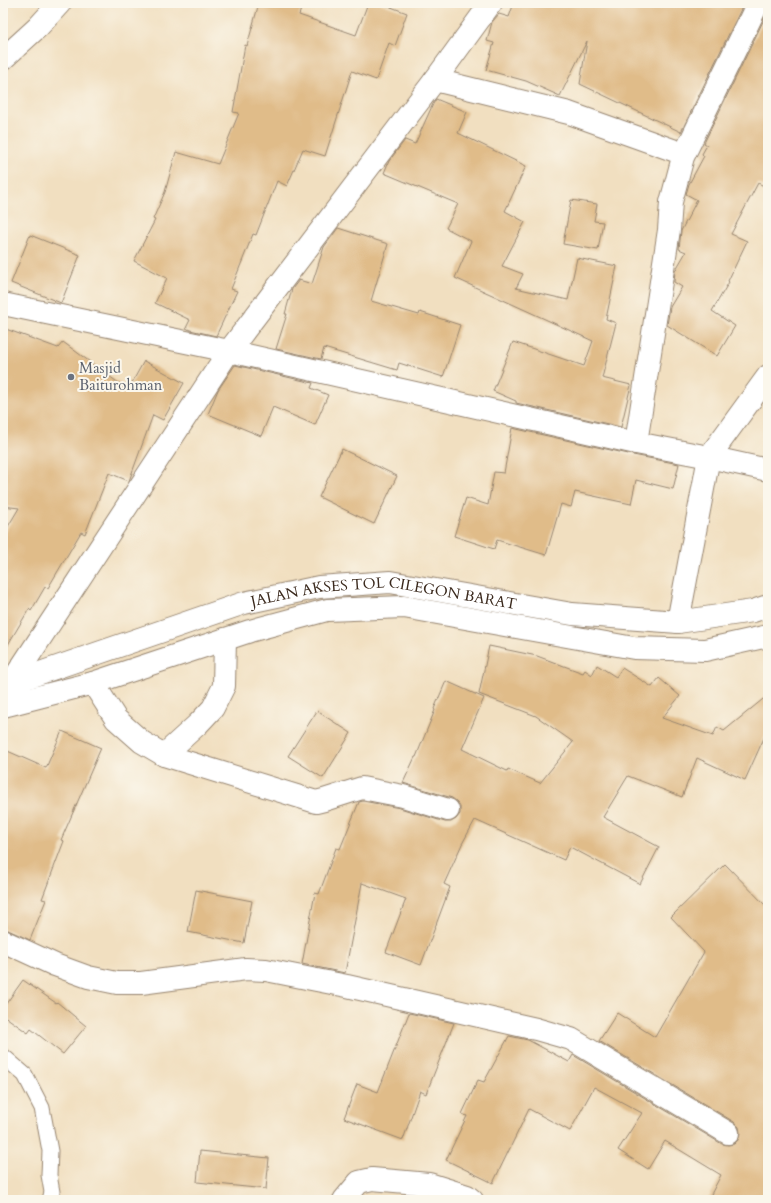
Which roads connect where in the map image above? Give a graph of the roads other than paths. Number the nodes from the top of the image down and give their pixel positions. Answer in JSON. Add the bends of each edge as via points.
{"nodes":[{"id":1,"x":60,"y":3,"type":"edge"},
{"id":2,"x":490,"y":3,"type":"edge"},
{"id":3,"x":758,"y":3,"type":"edge"},
{"id":4,"x":3,"y":59,"type":"edge"},
{"id":5,"x":435,"y":80,"type":"junction"},
{"id":6,"x":684,"y":154,"type":"junction"},
{"id":7,"x":3,"y":304,"type":"edge"},
{"id":8,"x":229,"y":351,"type":"junction"},
{"id":9,"x":768,"y":376,"type":"edge"},
{"id":10,"x":636,"y":443,"type":"junction"},
{"id":11,"x":709,"y":457,"type":"junction"},
{"id":12,"x":768,"y":470,"type":"edge"},
{"id":13,"x":768,"y":606,"type":"edge"},
{"id":14,"x":678,"y":622,"type":"junction"},
{"id":15,"x":768,"y":636,"type":"edge"},
{"id":16,"x":225,"y":639,"type":"junction"},
{"id":17,"x":93,"y":683,"type":"junction"},
{"id":18,"x":6,"y":687,"type":"edge"},
{"id":19,"x":3,"y":706,"type":"edge"},
{"id":20,"x":164,"y":755,"type":"junction"},
{"id":21,"x":448,"y":810,"type":"dead end"},
{"id":22,"x":3,"y":941,"type":"edge"},
{"id":23,"x":3,"y":1056,"type":"edge"},
{"id":24,"x":728,"y":1133,"type":"dead end"},
{"id":25,"x":50,"y":1200,"type":"edge"},
{"id":26,"x":344,"y":1200,"type":"edge"},
{"id":27,"x":472,"y":1200,"type":"edge"}],
"edges":[{"from":1,"to":4,"type":"main road"},
{"from":2,"to":5,"type":"main road"},
{"from":3,"to":6,"type":"main road"},
{"from":5,"to":6,"type":"main road","via":[[569,113]]},
{"from":5,"to":8,"type":"main road"},
{"from":6,"to":10,"type":"main road","via":[[671,202]]},
{"from":7,"to":8,"type":"main road"},
{"from":8,"to":10,"type":"main road"},
{"from":8,"to":18,"type":"main road"},
{"from":9,"to":11,"type":"main road"},
{"from":10,"to":11,"type":"main road"},
{"from":11,"to":12,"type":"main road"},
{"from":11,"to":14,"type":"main road"},
{"from":13,"to":14,"type":"main road","name":"JALAN AKSES TOL CILEGON BARAT","via":[[753,611]]},
{"from":14,"to":18,"type":"main road","name":"JALAN AKSES TOL CILEGON BARAT","via":[[572,614],[390,582],[319,587],[244,603]]},
{"from":15,"to":16,"type":"main road","via":[[705,650],[634,648],[404,606],[327,610]]},
{"from":16,"to":17,"type":"main road"},
{"from":16,"to":20,"type":"main road","via":[[224,686],[213,708]]},
{"from":17,"to":19,"type":"main road"},
{"from":17,"to":20,"type":"main road","via":[[116,718],[142,742]]},
{"from":20,"to":21,"type":"main road","via":[[316,802],[362,788],[402,796]]},
{"from":22,"to":24,"type":"main road","via":[[55,965],[88,977],[117,983],[141,983],[246,969],[266,970],[536,1029],[571,1039]]},
{"from":23,"to":25,"type":"lane","via":[[25,1074],[42,1108],[50,1152]]},
{"from":26,"to":27,"type":"main road","via":[[359,1182],[372,1179],[429,1184],[467,1196]]}]}
